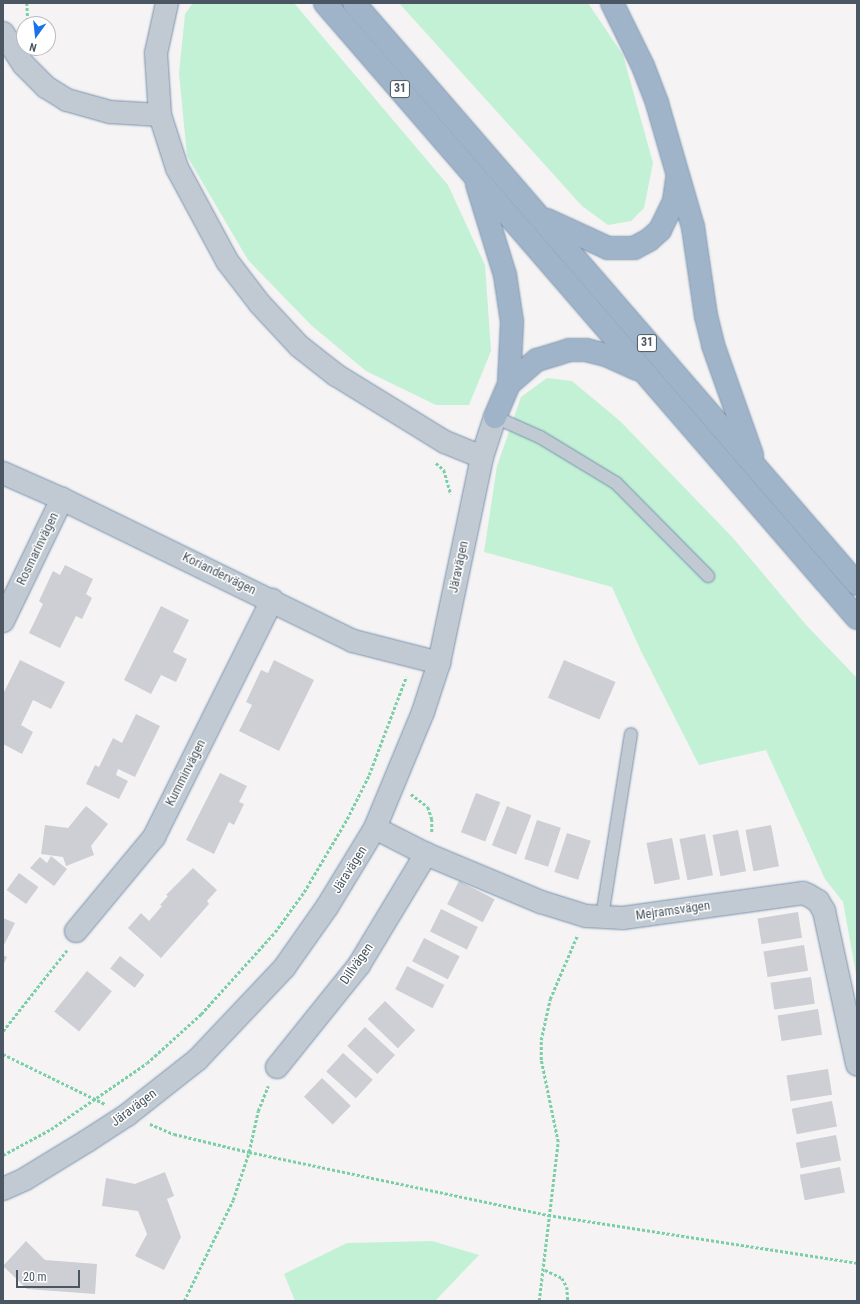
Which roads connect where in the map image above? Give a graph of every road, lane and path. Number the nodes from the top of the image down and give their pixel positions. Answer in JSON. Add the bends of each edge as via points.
{"nodes":[{"id":1,"x":27,"y":3,"type":"edge"},
{"id":2,"x":167,"y":3,"type":"edge"},
{"id":3,"x":325,"y":3,"type":"edge"},
{"id":4,"x":354,"y":3,"type":"edge"},
{"id":5,"x":612,"y":3,"type":"edge"},
{"id":6,"x":28,"y":16,"type":"edge"},
{"id":7,"x":3,"y":33,"type":"edge"},
{"id":8,"x":160,"y":115,"type":"junction"},
{"id":9,"x":474,"y":176,"type":"junction"},
{"id":10,"x":678,"y":176,"type":"junction"},
{"id":11,"x":538,"y":216,"type":"junction"},
{"id":12,"x":646,"y":374,"type":"junction"},
{"id":13,"x":509,"y":384,"type":"junction"},
{"id":14,"x":496,"y":417,"type":"junction"},
{"id":15,"x":482,"y":457,"type":"junction"},
{"id":16,"x":434,"y":461,"type":"dead end"},
{"id":17,"x":757,"y":470,"type":"junction"},
{"id":18,"x":3,"y":473,"type":"edge"},
{"id":19,"x":62,"y":499,"type":"junction"},
{"id":20,"x":452,"y":500,"type":"dead end"},
{"id":21,"x":708,"y":576,"type":"dead end"},
{"id":22,"x":857,"y":584,"type":"edge"},
{"id":23,"x":272,"y":600,"type":"junction"},
{"id":24,"x":857,"y":618,"type":"edge"},
{"id":25,"x":3,"y":621,"type":"edge"},
{"id":26,"x":413,"y":657,"type":"junction"},
{"id":27,"x":439,"y":663,"type":"junction"},
{"id":28,"x":631,"y":734,"type":"dead end"},
{"id":29,"x":369,"y":775,"type":"junction"},
{"id":30,"x":393,"y":786,"type":"junction"},
{"id":31,"x":375,"y":828,"type":"junction"},
{"id":32,"x":426,"y":854,"type":"junction"},
{"id":33,"x":594,"y":916,"type":"junction"},
{"id":34,"x":76,"y":932,"type":"joint"},
{"id":35,"x":3,"y":1031,"type":"edge"},
{"id":36,"x":3,"y":1054,"type":"edge"},
{"id":37,"x":857,"y":1064,"type":"edge"},
{"id":38,"x":277,"y":1067,"type":"joint"},
{"id":39,"x":95,"y":1099,"type":"junction"},
{"id":40,"x":127,"y":1115,"type":"junction"},
{"id":41,"x":249,"y":1152,"type":"junction"},
{"id":42,"x":3,"y":1155,"type":"edge"},
{"id":43,"x":3,"y":1189,"type":"edge"},
{"id":44,"x":548,"y":1215,"type":"junction"},
{"id":45,"x":857,"y":1263,"type":"edge"},
{"id":46,"x":545,"y":1270,"type":"junction"},
{"id":47,"x":184,"y":1301,"type":"edge"},
{"id":48,"x":539,"y":1301,"type":"edge"},
{"id":49,"x":568,"y":1301,"type":"edge"}],
"edges":[{"from":1,"to":6,"type":"path"},
{"from":2,"to":8,"type":"street","via":[[156,53]]},
{"from":3,"to":9,"type":"highway","number":"31"},
{"from":4,"to":11,"type":"highway","number":"31"},
{"from":5,"to":10,"type":"highway","via":[[643,66],[657,103]]},
{"from":7,"to":8,"type":"street","via":[[24,65],[46,87],[67,100],[110,112]]},
{"from":8,"to":15,"type":"street","via":[[177,168],[227,261],[260,304],[299,346],[375,401],[445,442]]},
{"from":9,"to":12,"type":"highway","number":"31"},
{"from":9,"to":13,"type":"highway","via":[[510,297],[512,333]]},
{"from":10,"to":11,"type":"highway","via":[[674,201],[660,230],[634,248],[608,248]]},
{"from":10,"to":17,"type":"highway","via":[[693,227],[706,316],[713,345]]},
{"from":11,"to":17,"type":"highway","number":"31"},
{"from":12,"to":13,"type":"highway","via":[[606,355],[586,350],[569,350],[537,360]]},
{"from":12,"to":24,"type":"highway","number":"31"},
{"from":13,"to":14,"type":"highway"},
{"from":14,"to":15,"type":"street","name":"Järavägen"},
{"from":14,"to":21,"type":"lane","via":[[540,437],[616,483]]},
{"from":15,"to":27,"type":"street","name":"Järavägen"},
{"from":16,"to":20,"type":"path","via":[[444,470],[450,484]]},
{"from":17,"to":22,"type":"highway","number":"31"},
{"from":18,"to":19,"type":"street","name":"Koriandervägen"},
{"from":19,"to":23,"type":"street","name":"Koriandervägen"},
{"from":19,"to":25,"type":"street","name":"Rosmarinvägen"},
{"from":23,"to":26,"type":"street","name":"Koriandervägen","via":[[353,641]]},
{"from":23,"to":34,"type":"street","name":"Kumminvägen","via":[[154,837]]},
{"from":26,"to":27,"type":"street","name":"Koriandervägen"},
{"from":26,"to":29,"type":"path"},
{"from":27,"to":30,"type":"street","name":"Järavägen","via":[[423,712]]},
{"from":28,"to":33,"type":"lane"},
{"from":29,"to":30,"type":"path"},
{"from":29,"to":39,"type":"path","via":[[347,819],[304,892],[275,932],[201,1014],[147,1063]]},
{"from":30,"to":31,"type":"street","name":"Järavägen"},
{"from":30,"to":32,"type":"path","via":[[415,796],[428,807],[432,832]]},
{"from":31,"to":32,"type":"street","name":"Mejramsvägen"},
{"from":31,"to":40,"type":"street","name":"Järavägen","via":[[327,907],[284,968],[197,1060]]},
{"from":32,"to":33,"type":"street","name":"Mejramsvägen","via":[[541,902]]},
{"from":32,"to":38,"type":"street","name":"Dillvägen","via":[[359,965]]},
{"from":33,"to":37,"type":"street","name":"Mejramsvägen","via":[[623,918],[803,893],[808,895],[818,901],[824,911]]},
{"from":33,"to":44,"type":"path","via":[[550,1000],[541,1040],[541,1060],[558,1142]]},
{"from":34,"to":35,"type":"path","via":[[66,952]]},
{"from":36,"to":39,"type":"path"},
{"from":38,"to":41,"type":"path","via":[[258,1111]]},
{"from":39,"to":40,"type":"path"},
{"from":39,"to":42,"type":"path","via":[[51,1129]]},
{"from":40,"to":41,"type":"path","via":[[174,1134]]},
{"from":40,"to":43,"type":"street","name":"Järavägen","via":[[25,1179]]},
{"from":41,"to":44,"type":"path"},
{"from":41,"to":47,"type":"path","via":[[233,1200]]},
{"from":44,"to":45,"type":"path"},
{"from":44,"to":46,"type":"path"},
{"from":46,"to":48,"type":"path"},
{"from":46,"to":49,"type":"path","via":[[562,1278],[567,1288]]}]}
